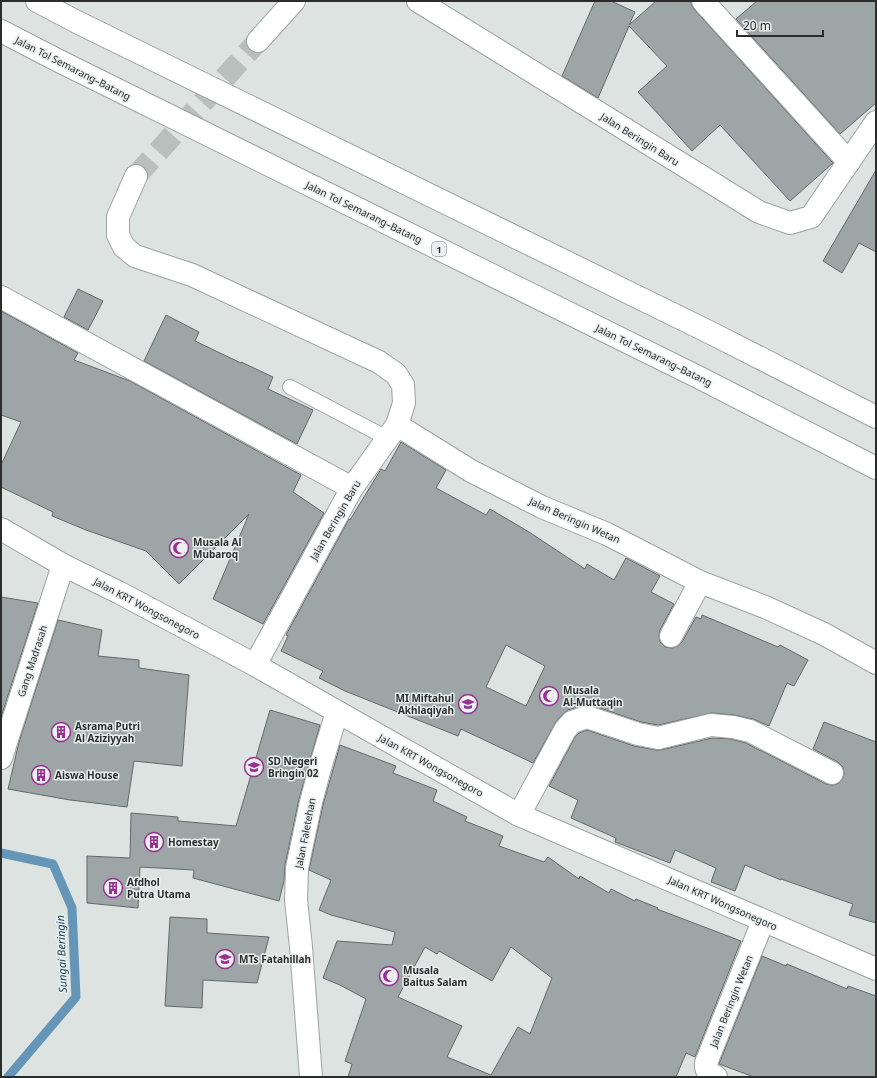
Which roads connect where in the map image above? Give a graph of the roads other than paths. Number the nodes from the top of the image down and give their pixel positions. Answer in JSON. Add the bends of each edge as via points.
{"nodes":[{"id":1,"x":37,"y":1,"type":"edge"},
{"id":2,"x":294,"y":1,"type":"edge"},
{"id":3,"x":418,"y":1,"type":"edge"},
{"id":4,"x":703,"y":1,"type":"edge"},
{"id":5,"x":1,"y":31,"type":"edge"},
{"id":6,"x":258,"y":41,"type":"tunnel mouth"},
{"id":7,"x":876,"y":122,"type":"edge"},
{"id":8,"x":849,"y":162,"type":"junction"},
{"id":9,"x":136,"y":176,"type":"tunnel mouth"},
{"id":10,"x":1,"y":297,"type":"edge"},
{"id":11,"x":290,"y":387,"type":"dead end"},
{"id":12,"x":876,"y":417,"type":"edge"},
{"id":13,"x":392,"y":432,"type":"junction"},
{"id":14,"x":876,"y":468,"type":"edge"},
{"id":15,"x":352,"y":488,"type":"junction"},
{"id":16,"x":1,"y":529,"type":"edge"},
{"id":17,"x":63,"y":565,"type":"junction"},
{"id":18,"x":700,"y":582,"type":"junction"},
{"id":19,"x":671,"y":636,"type":"dead end"},
{"id":20,"x":255,"y":664,"type":"junction"},
{"id":21,"x":876,"y":664,"type":"edge"},
{"id":22,"x":337,"y":712,"type":"junction"},
{"id":23,"x":1,"y":758,"type":"edge"},
{"id":24,"x":832,"y":773,"type":"dead end"},
{"id":25,"x":519,"y":815,"type":"junction"},
{"id":26,"x":763,"y":920,"type":"junction"},
{"id":27,"x":876,"y":969,"type":"edge"},
{"id":28,"x":311,"y":1077,"type":"edge"},
{"id":29,"x":716,"y":1077,"type":"edge"}],
"edges":[{"from":1,"to":12,"type":"main road"},
{"from":2,"to":6,"type":"main road"},
{"from":3,"to":8,"type":"main road","name":"Jalan Beringin Baru","via":[[759,212],[790,223],[811,217]]},
{"from":4,"to":8,"type":"main road"},
{"from":5,"to":14,"type":"main road","name":"Jalan Tol Semarang–Batang","number":"1","via":[[698,376]]},
{"from":7,"to":8,"type":"main road","name":"Jalan Beringin Baru"},
{"from":9,"to":13,"type":"main road","name":"Jalan Beringin Baru","via":[[118,217],[118,235],[124,247],[135,256],[192,276],[379,362],[396,374],[403,385],[404,403]]},
{"from":10,"to":15,"type":"main road"},
{"from":11,"to":13,"type":"lane"},
{"from":13,"to":15,"type":"main road","name":"Jalan Beringin Baru"},
{"from":13,"to":18,"type":"main road","name":"Jalan Beringin Wetan","via":[[542,507],[608,534]]},
{"from":15,"to":20,"type":"main road","name":"Jalan Beringin Baru"},
{"from":16,"to":17,"type":"main road","name":"Jalan KRT Wongsonegoro"},
{"from":17,"to":20,"type":"main road","name":"Jalan KRT Wongsonegoro"},
{"from":17,"to":23,"type":"main road","name":"Gang Madrasah"},
{"from":18,"to":19,"type":"main road"},
{"from":18,"to":21,"type":"main road","name":"Jalan Beringin Wetan","via":[[765,607],[824,634]]},
{"from":20,"to":22,"type":"main road","name":"Jalan KRT Wongsonegoro"},
{"from":22,"to":25,"type":"main road","name":"Jalan KRT Wongsonegoro"},
{"from":22,"to":28,"type":"main road","name":"Jalan Faletehan","via":[[311,802],[297,868],[296,900]]},
{"from":24,"to":25,"type":"main road","via":[[750,731],[734,727],[711,725],[658,738],[587,717],[572,722],[565,730]]},
{"from":25,"to":26,"type":"main road","name":"Jalan KRT Wongsonegoro"},
{"from":26,"to":27,"type":"main road","name":"Jalan KRT Wongsonegoro"},
{"from":26,"to":29,"type":"main road","name":"Jalan Beringin Wetan","via":[[706,1063],[707,1071]]}]}
